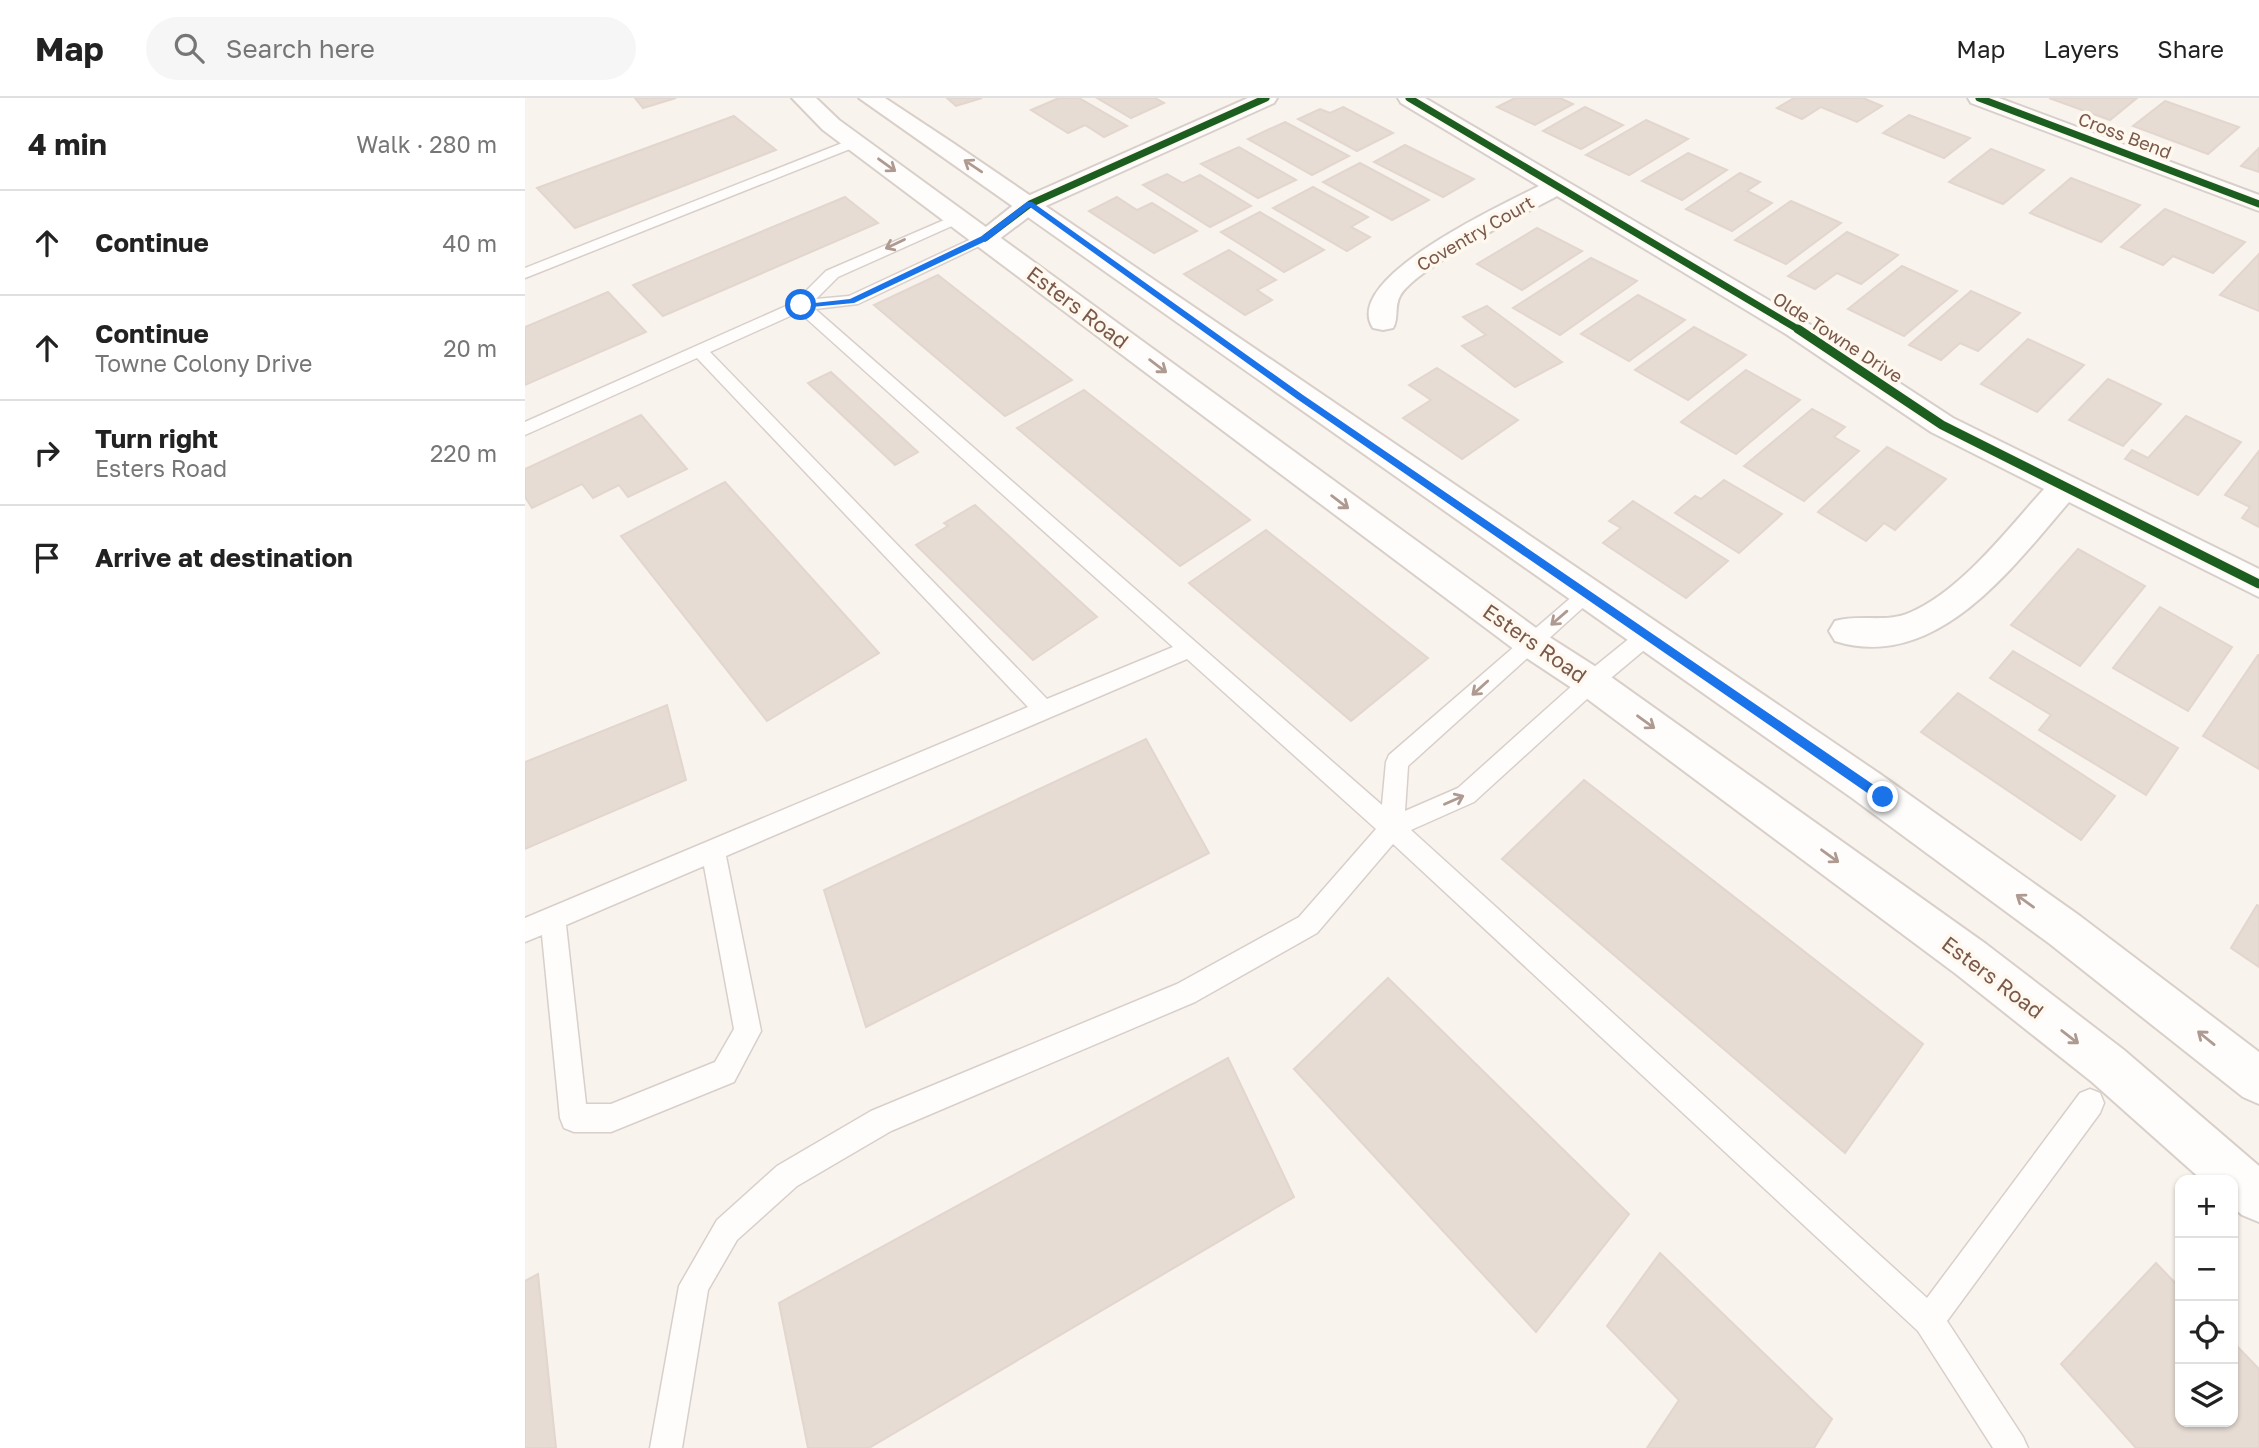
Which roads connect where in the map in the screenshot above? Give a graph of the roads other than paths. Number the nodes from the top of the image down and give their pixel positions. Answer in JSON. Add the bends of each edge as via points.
{"nodes":[{"id":1,"x":803,"y":98,"type":"edge"},
{"id":2,"x":870,"y":98,"type":"edge"},
{"id":3,"x":1266,"y":98,"type":"edge"},
{"id":4,"x":1409,"y":98,"type":"edge"},
{"id":5,"x":1979,"y":98,"type":"edge"},
{"id":6,"x":855,"y":142,"type":"junction"},
{"id":7,"x":1557,"y":186,"type":"junction"},
{"id":8,"x":1030,"y":204,"type":"junction"},
{"id":9,"x":2259,"y":204,"type":"edge"},
{"id":10,"x":958,"y":218,"type":"junction"},
{"id":11,"x":985,"y":238,"type":"junction"},
{"id":12,"x":525,"y":273,"type":"edge"},
{"id":13,"x":801,"y":305,"type":"junction"},
{"id":14,"x":1383,"y":322,"type":"dead end"},
{"id":15,"x":699,"y":351,"type":"junction"},
{"id":16,"x":525,"y":429,"type":"edge"},
{"id":17,"x":2065,"y":486,"type":"junction"},
{"id":18,"x":2259,"y":584,"type":"edge"},
{"id":19,"x":1588,"y":594,"type":"junction"},
{"id":20,"x":1847,"y":631,"type":"dead end"},
{"id":21,"x":1648,"y":635,"type":"junction"},
{"id":22,"x":1531,"y":643,"type":"junction"},
{"id":23,"x":1191,"y":648,"type":"junction"},
{"id":24,"x":1591,"y":682,"type":"junction"},
{"id":25,"x":1044,"y":710,"type":"junction"},
{"id":26,"x":1392,"y":828,"type":"junction"},
{"id":27,"x":712,"y":851,"type":"junction"},
{"id":28,"x":553,"y":918,"type":"junction"},
{"id":29,"x":525,"y":930,"type":"edge"},
{"id":30,"x":2259,"y":1081,"type":"edge"},
{"id":31,"x":2090,"y":1103,"type":"dead end"},
{"id":32,"x":2259,"y":1198,"type":"edge"},
{"id":33,"x":1929,"y":1320,"type":"junction"},
{"id":34,"x":2003,"y":1444,"type":"edge"},
{"id":35,"x":666,"y":1448,"type":"edge"}],
"edges":[{"from":1,"to":6,"type":"main road","name":"Esters Road"},
{"from":8,"to":2,"type":"main road","one_way":true},
{"from":3,"to":8,"type":"main road"},
{"from":4,"to":7,"type":"main road","name":"Olde Towne Drive"},
{"from":5,"to":9,"type":"main road","name":"Cross Bend"},
{"from":6,"to":10,"type":"main road","name":"Esters Road","one_way":true},
{"from":6,"to":12,"type":"lane"},
{"from":7,"to":14,"type":"main road","name":"Coventry Court","via":[[1433,255],[1403,277],[1387,295]]},
{"from":7,"to":17,"type":"main road","name":"Olde Towne Drive","via":[[1796,328],[1942,425]]},
{"from":8,"to":10,"type":"main road"},
{"from":8,"to":11,"type":"main road"},
{"from":8,"to":19,"type":"main road","via":[[1300,397]]},
{"from":10,"to":11,"type":"main road","name":"Esters Road"},
{"from":10,"to":13,"type":"lane","one_way":true,"via":[[832,274]]},
{"from":11,"to":13,"type":"lane","via":[[852,301]]},
{"from":11,"to":22,"type":"main road","name":"Esters Road","one_way":true},
{"from":13,"to":15,"type":"lane"},
{"from":13,"to":23,"type":"lane"},
{"from":15,"to":16,"type":"lane"},
{"from":15,"to":25,"type":"lane"},
{"from":17,"to":18,"type":"main road","name":"Olde Towne Drive"},
{"from":17,"to":20,"type":"main road","via":[[1962,597],[1940,613],[1902,629]]},
{"from":19,"to":21,"type":"main road"},
{"from":19,"to":22,"type":"lane","one_way":true},
{"from":21,"to":24,"type":"lane"},
{"from":30,"to":21,"type":"main road","one_way":true,"via":[[2157,998],[1894,805]]},
{"from":22,"to":24,"type":"main road","name":"Esters Road"},
{"from":22,"to":26,"type":"lane","one_way":true,"via":[[1398,762]]},
{"from":23,"to":25,"type":"lane"},
{"from":23,"to":26,"type":"lane"},
{"from":26,"to":24,"type":"lane","one_way":true,"via":[[1466,795]]},
{"from":24,"to":32,"type":"main road","name":"Esters Road","one_way":true,"via":[[1971,959],[2108,1066]]},
{"from":25,"to":27,"type":"lane"},
{"from":26,"to":33,"type":"lane"},
{"from":26,"to":35,"type":"lane","via":[[1308,925],[1186,993],[881,1121],[787,1176],[727,1230],[694,1286]]},
{"from":27,"to":28,"type":"lane"},
{"from":27,"to":28,"type":"lane","via":[[748,1031],[724,1072],[611,1118],[574,1118]]},
{"from":28,"to":29,"type":"lane"},
{"from":31,"to":33,"type":"lane"},
{"from":33,"to":34,"type":"lane"}]}
